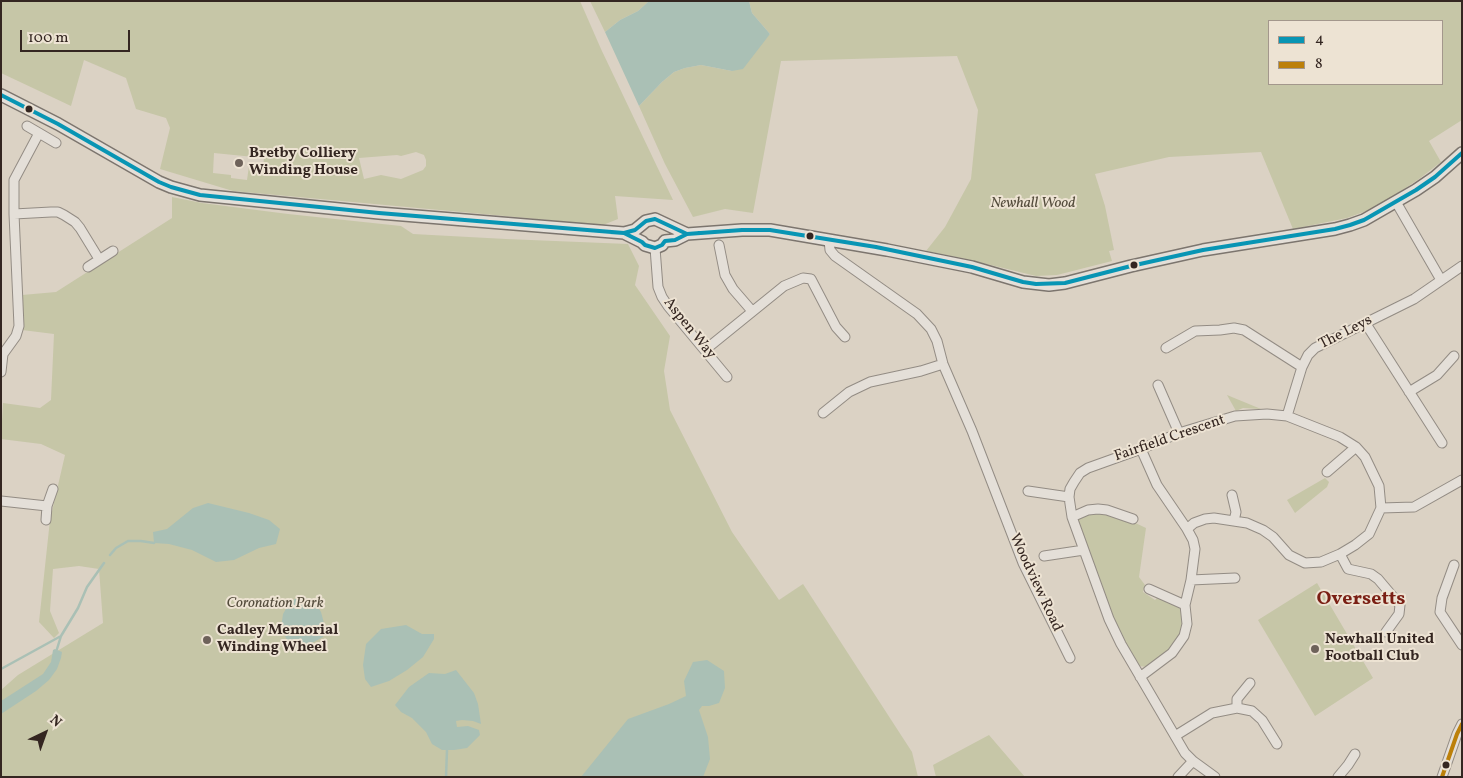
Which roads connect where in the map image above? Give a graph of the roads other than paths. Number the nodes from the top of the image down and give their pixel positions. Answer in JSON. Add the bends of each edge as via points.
{"nodes":[{"id":1,"x":1,"y":95,"type":"edge"},
{"id":2,"x":27,"y":126,"type":"dead end"},
{"id":3,"x":39,"y":133,"type":"junction"},
{"id":4,"x":56,"y":143,"type":"dead end"},
{"id":5,"x":1461,"y":155,"type":"edge"},
{"id":6,"x":1396,"y":202,"type":"junction"},
{"id":7,"x":14,"y":214,"type":"junction"},
{"id":8,"x":642,"y":224,"type":"junction"},
{"id":9,"x":664,"y":224,"type":"junction"},
{"id":10,"x":624,"y":233,"type":"junction"},
{"id":11,"x":687,"y":234,"type":"junction"},
{"id":12,"x":829,"y":240,"type":"junction"},
{"id":13,"x":665,"y":241,"type":"junction"},
{"id":14,"x":642,"y":242,"type":"junction"},
{"id":15,"x":719,"y":245,"type":"dead end"},
{"id":16,"x":655,"y":248,"type":"junction"},
{"id":17,"x":113,"y":251,"type":"dead end"},
{"id":18,"x":99,"y":259,"type":"junction"},
{"id":19,"x":1462,"y":266,"type":"edge"},
{"id":20,"x":88,"y":267,"type":"dead end"},
{"id":21,"x":1441,"y":280,"type":"junction"},
{"id":22,"x":752,"y":311,"type":"junction"},
{"id":23,"x":1366,"y":324,"type":"junction"},
{"id":24,"x":845,"y":337,"type":"dead end"},
{"id":25,"x":1166,"y":348,"type":"dead end"},
{"id":26,"x":705,"y":350,"type":"junction"},
{"id":27,"x":1454,"y":356,"type":"dead end"},
{"id":28,"x":943,"y":364,"type":"junction"},
{"id":29,"x":1302,"y":367,"type":"junction"},
{"id":30,"x":1,"y":372,"type":"edge"},
{"id":31,"x":727,"y":377,"type":"dead end"},
{"id":32,"x":1158,"y":385,"type":"dead end"},
{"id":33,"x":1409,"y":392,"type":"junction"},
{"id":34,"x":822,"y":414,"type":"dead end"},
{"id":35,"x":1287,"y":416,"type":"junction"},
{"id":36,"x":1180,"y":433,"type":"junction"},
{"id":37,"x":1442,"y":443,"type":"dead end"},
{"id":38,"x":1356,"y":447,"type":"junction"},
{"id":39,"x":1141,"y":449,"type":"junction"},
{"id":40,"x":1327,"y":472,"type":"dead end"},
{"id":41,"x":1462,"y":480,"type":"edge"},
{"id":42,"x":53,"y":489,"type":"dead end"},
{"id":43,"x":1028,"y":491,"type":"dead end"},
{"id":44,"x":1232,"y":495,"type":"dead end"},
{"id":45,"x":1069,"y":498,"type":"junction"},
{"id":46,"x":1,"y":501,"type":"edge"},
{"id":47,"x":47,"y":506,"type":"junction"},
{"id":48,"x":1381,"y":508,"type":"junction"},
{"id":49,"x":1072,"y":517,"type":"junction"},
{"id":50,"x":1133,"y":519,"type":"dead end"},
{"id":51,"x":46,"y":520,"type":"dead end"},
{"id":52,"x":1234,"y":521,"type":"junction"},
{"id":53,"x":1187,"y":529,"type":"junction"},
{"id":54,"x":1084,"y":550,"type":"junction"},
{"id":55,"x":1340,"y":554,"type":"junction"},
{"id":56,"x":1044,"y":556,"type":"dead end"},
{"id":57,"x":1454,"y":565,"type":"dead end"},
{"id":58,"x":1235,"y":578,"type":"dead end"},
{"id":59,"x":1192,"y":580,"type":"junction"},
{"id":60,"x":1149,"y":589,"type":"dead end"},
{"id":61,"x":1185,"y":605,"type":"junction"},
{"id":62,"x":1400,"y":606,"type":"junction"},
{"id":63,"x":1411,"y":607,"type":"dead end"},
{"id":64,"x":1386,"y":632,"type":"dead end"},
{"id":65,"x":1462,"y":645,"type":"edge"},
{"id":66,"x":1070,"y":658,"type":"dead end"},
{"id":67,"x":1140,"y":677,"type":"junction"},
{"id":68,"x":1250,"y":683,"type":"dead end"},
{"id":69,"x":1236,"y":708,"type":"junction"},
{"id":70,"x":1462,"y":724,"type":"edge"},
{"id":71,"x":1175,"y":736,"type":"junction"},
{"id":72,"x":1277,"y":744,"type":"dead end"},
{"id":73,"x":1355,"y":754,"type":"dead end"},
{"id":74,"x":1193,"y":761,"type":"junction"},
{"id":75,"x":1446,"y":775,"type":"edge"},
{"id":76,"x":1178,"y":777,"type":"edge"},
{"id":77,"x":1215,"y":777,"type":"edge"},
{"id":78,"x":1338,"y":777,"type":"edge"}],
"edges":[{"from":1,"to":10,"type":"main road","via":[[158,182],[200,195]]},
{"from":2,"to":3,"type":"street"},
{"from":3,"to":4,"type":"street"},
{"from":3,"to":7,"type":"street","via":[[14,180]]},
{"from":5,"to":6,"type":"main road","via":[[1435,177]]},
{"from":6,"to":12,"type":"main road","via":[[1364,220],[1335,229],[1203,250],[1049,285],[1023,282],[972,267],[876,247]]},
{"from":6,"to":21,"type":"street"},
{"from":7,"to":18,"type":"street","via":[[58,212],[64,215],[80,228]]},
{"from":7,"to":30,"type":"street","via":[[19,326],[4,354]]},
{"from":8,"to":9,"type":"main road","via":[[655,219]]},
{"from":8,"to":10,"type":"main road"},
{"from":8,"to":14,"type":"main road","via":[[639,234]]},
{"from":9,"to":11,"type":"main road"},
{"from":9,"to":13,"type":"main road","via":[[668,233]]},
{"from":10,"to":14,"type":"main road"},
{"from":11,"to":12,"type":"main road","via":[[770,230]]},
{"from":11,"to":13,"type":"main road"},
{"from":12,"to":28,"type":"street","name":"Woodview Road","via":[[830,250],[835,256],[924,321],[937,341]]},
{"from":13,"to":16,"type":"main road"},
{"from":14,"to":16,"type":"main road"},
{"from":15,"to":22,"type":"street","via":[[725,275]]},
{"from":16,"to":26,"type":"street","name":"Aspen Way","via":[[662,297]]},
{"from":17,"to":18,"type":"street"},
{"from":18,"to":20,"type":"street"},
{"from":19,"to":21,"type":"street","name":"The Leys"},
{"from":21,"to":23,"type":"street","name":"The Leys","via":[[1414,299]]},
{"from":22,"to":24,"type":"street","via":[[784,286],[803,278],[811,279],[836,327]]},
{"from":22,"to":26,"type":"street"},
{"from":23,"to":29,"type":"street","name":"The Leys","via":[[1315,348]]},
{"from":23,"to":33,"type":"street"},
{"from":25,"to":29,"type":"street","via":[[1195,331],[1234,328],[1244,330]]},
{"from":26,"to":31,"type":"street","name":"Aspen Way"},
{"from":27,"to":33,"type":"street","via":[[1437,375]]},
{"from":28,"to":34,"type":"street","via":[[870,382],[849,392]]},
{"from":28,"to":66,"type":"street","name":"Woodview Road","via":[[1023,563]]},
{"from":29,"to":35,"type":"street","name":"The Leys"},
{"from":32,"to":36,"type":"street"},
{"from":33,"to":37,"type":"street"},
{"from":35,"to":36,"type":"street","name":"Fairfield Crescent","via":[[1235,416]]},
{"from":35,"to":38,"type":"street","name":"Fairfield Crescent","via":[[1340,437]]},
{"from":36,"to":39,"type":"street","name":"Fairfield Crescent"},
{"from":38,"to":40,"type":"street"},
{"from":38,"to":48,"type":"street","name":"Fairfield Crescent","via":[[1366,457],[1379,486]]},
{"from":39,"to":45,"type":"street","name":"Fairfield Crescent","via":[[1080,473],[1070,489]]},
{"from":39,"to":53,"type":"street","via":[[1157,485]]},
{"from":41,"to":48,"type":"street","via":[[1414,507]]},
{"from":42,"to":47,"type":"street"},
{"from":43,"to":45,"type":"street"},
{"from":44,"to":52,"type":"street","via":[[1236,512]]},
{"from":45,"to":49,"type":"street"},
{"from":46,"to":47,"type":"street"},
{"from":47,"to":51,"type":"street"},
{"from":48,"to":55,"type":"street","via":[[1369,534]]},
{"from":49,"to":50,"type":"street","via":[[1098,509]]},
{"from":49,"to":54,"type":"street"},
{"from":52,"to":53,"type":"street","via":[[1204,519]]},
{"from":52,"to":55,"type":"street","via":[[1263,530],[1274,537],[1289,555],[1305,563],[1321,562]]},
{"from":53,"to":59,"type":"street","via":[[1195,549]]},
{"from":54,"to":56,"type":"street"},
{"from":54,"to":67,"type":"street","via":[[1109,619]]},
{"from":55,"to":62,"type":"street","via":[[1348,569],[1371,574]]},
{"from":57,"to":65,"type":"street","via":[[1440,612]]},
{"from":58,"to":59,"type":"street"},
{"from":59,"to":61,"type":"street"},
{"from":60,"to":61,"type":"street"},
{"from":61,"to":67,"type":"street","via":[[1187,624],[1180,644]]},
{"from":62,"to":63,"type":"street"},
{"from":62,"to":64,"type":"street","via":[[1399,614]]},
{"from":67,"to":71,"type":"street"},
{"from":68,"to":69,"type":"street","via":[[1238,699]]},
{"from":69,"to":71,"type":"street","via":[[1212,712]]},
{"from":69,"to":72,"type":"street","via":[[1252,711],[1262,720]]},
{"from":70,"to":75,"type":"street"},
{"from":71,"to":74,"type":"street"},
{"from":73,"to":78,"type":"street"},
{"from":74,"to":76,"type":"street"},
{"from":74,"to":77,"type":"street"}]}
